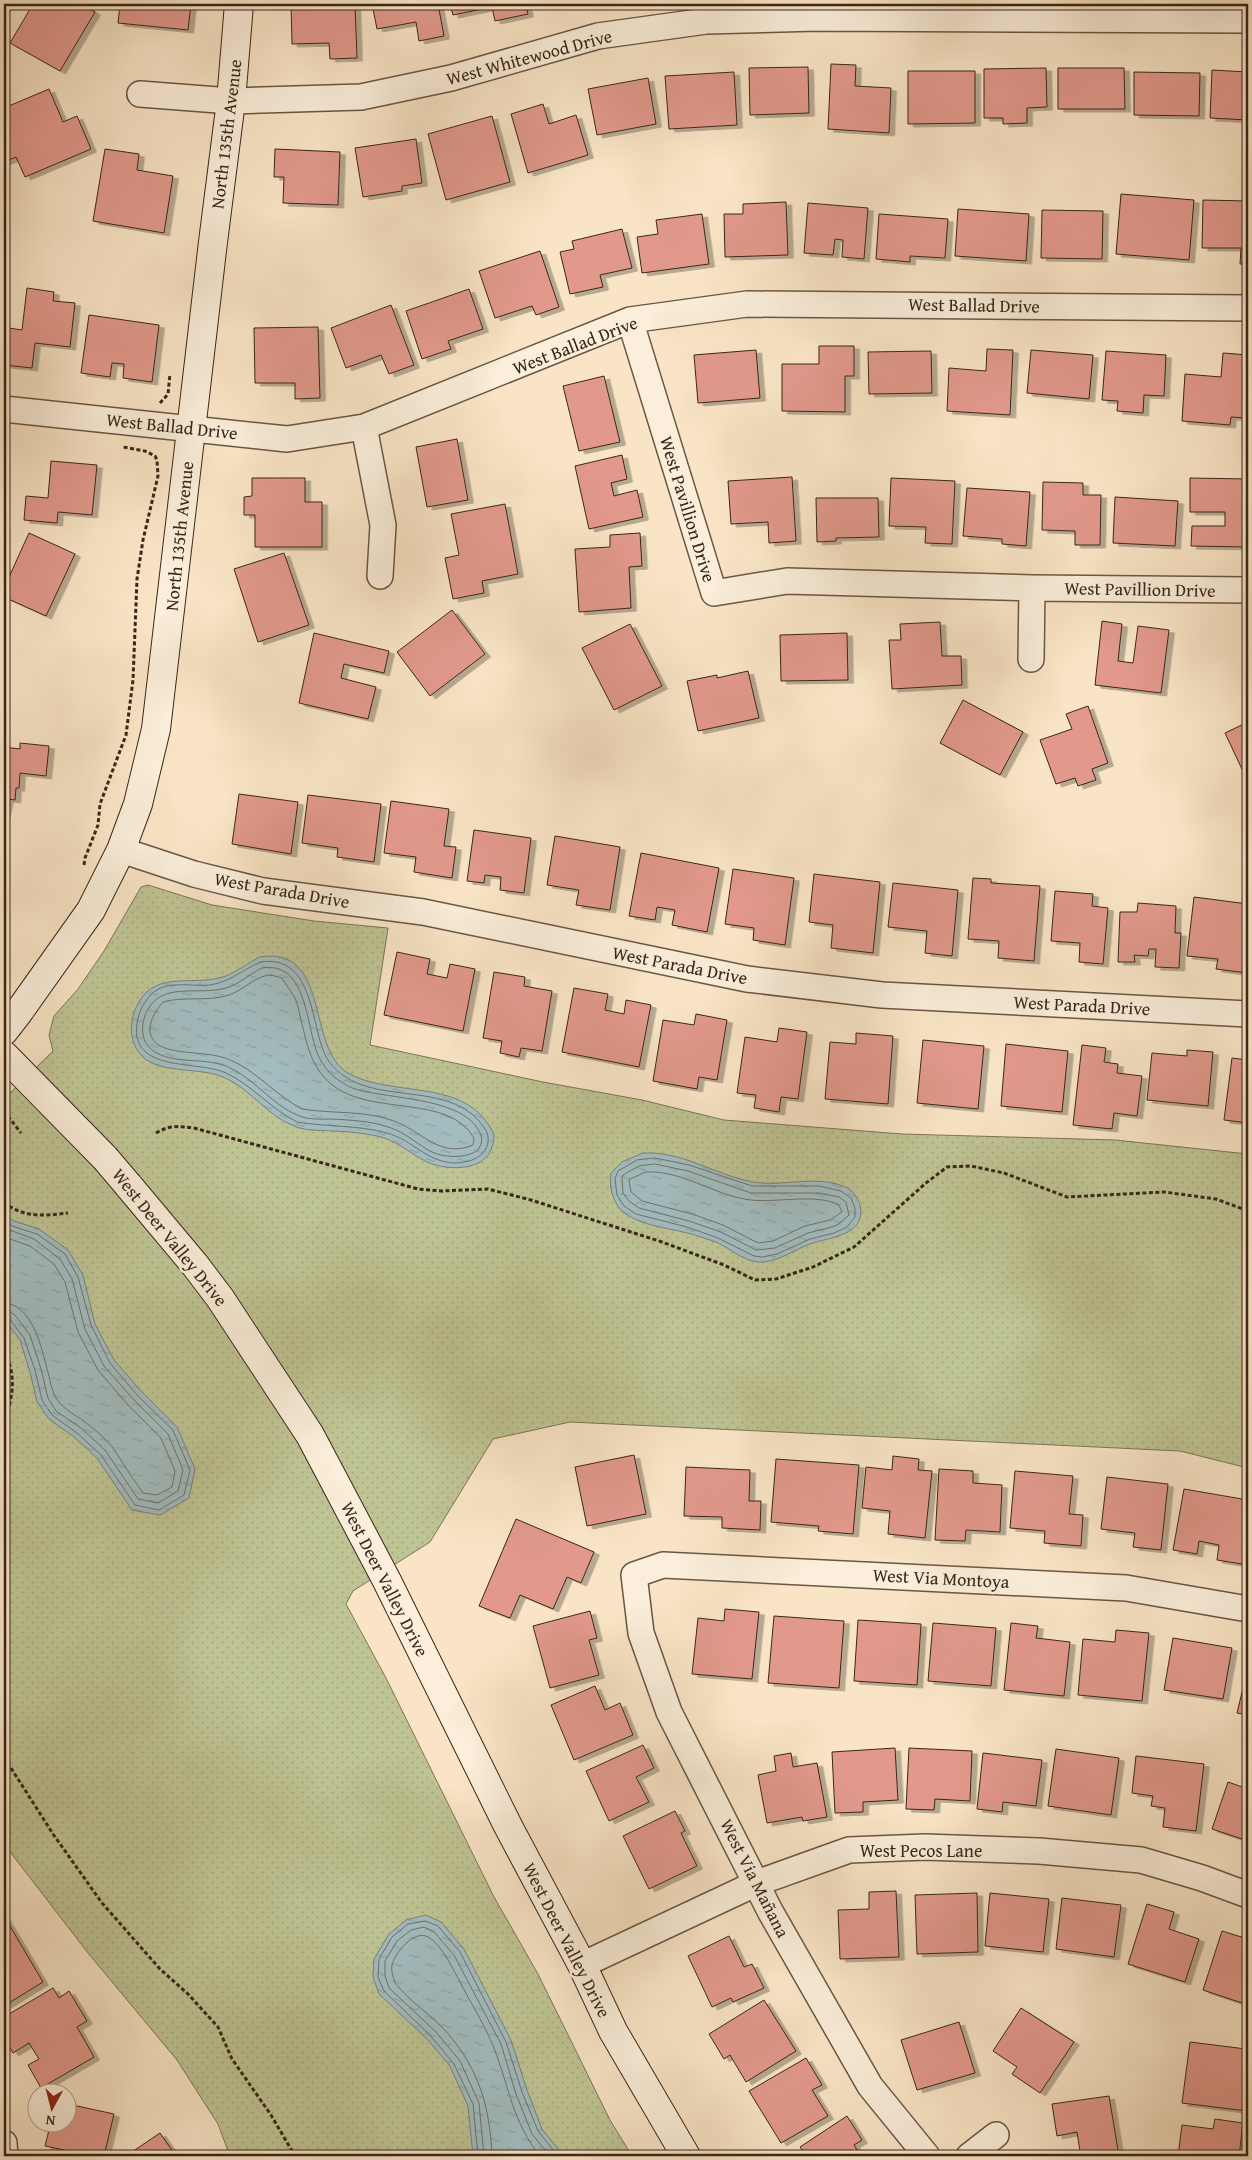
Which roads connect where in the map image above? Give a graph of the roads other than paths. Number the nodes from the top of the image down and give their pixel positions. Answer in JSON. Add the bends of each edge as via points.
{"nodes":[{"id":1,"x":238,"y":4,"type":"edge"},
{"id":2,"x":1248,"y":20,"type":"edge"},
{"id":3,"x":140,"y":94,"type":"dead end"},
{"id":4,"x":231,"y":101,"type":"junction"},
{"id":5,"x":1248,"y":308,"type":"edge"},
{"id":6,"x":630,"y":320,"type":"junction"},
{"id":7,"x":4,"y":409,"type":"edge"},
{"id":8,"x":364,"y":427,"type":"junction"},
{"id":9,"x":191,"y":428,"type":"junction"},
{"id":10,"x":380,"y":576,"type":"dead end"},
{"id":11,"x":1032,"y":588,"type":"junction"},
{"id":12,"x":1248,"y":590,"type":"edge"},
{"id":13,"x":1031,"y":659,"type":"dead end"},
{"id":14,"x":121,"y":850,"type":"junction"},
{"id":15,"x":1248,"y":1014,"type":"edge"},
{"id":16,"x":4,"y":1031,"type":"edge"},
{"id":17,"x":4,"y":1055,"type":"edge"},
{"id":18,"x":634,"y":1575,"type":"joint"},
{"id":19,"x":1248,"y":1609,"type":"edge"},
{"id":20,"x":757,"y":1882,"type":"junction"},
{"id":21,"x":1248,"y":1895,"type":"edge"},
{"id":22,"x":582,"y":1965,"type":"junction"},
{"id":23,"x":996,"y":2135,"type":"dead end"},
{"id":24,"x":4,"y":2143,"type":"edge"},
{"id":25,"x":5,"y":2156,"type":"edge"},
{"id":26,"x":686,"y":2156,"type":"edge"},
{"id":27,"x":928,"y":2156,"type":"edge"},
{"id":28,"x":969,"y":2156,"type":"edge"}],
"edges":[{"from":1,"to":4,"type":"street","name":"North 135th Avenue"},
{"from":2,"to":4,"type":"street","name":"West Whitewood Drive","via":[[817,18],[706,21],[598,36],[451,78],[361,97]]},
{"from":3,"to":4,"type":"street","name":"West Whitewood Drive"},
{"from":4,"to":9,"type":"street","name":"North 135th Avenue"},
{"from":5,"to":6,"type":"street","name":"West Ballad Drive","via":[[747,304]]},
{"from":6,"to":8,"type":"street","name":"West Ballad Drive"},
{"from":6,"to":11,"type":"street","name":"West Pavillion Drive","via":[[714,593],[787,581]]},
{"from":7,"to":9,"type":"street","name":"West Ballad Drive"},
{"from":8,"to":9,"type":"street","name":"West Ballad Drive","via":[[287,439]]},
{"from":8,"to":10,"type":"street","via":[[383,525]]},
{"from":9,"to":14,"type":"street","name":"North 135th Avenue","via":[[156,729],[138,804]]},
{"from":11,"to":12,"type":"street","name":"West Pavillion Drive"},
{"from":11,"to":13,"type":"street"},
{"from":14,"to":15,"type":"street","name":"West Parada Drive","via":[[194,874],[263,891],[423,912],[747,979],[882,995]]},
{"from":14,"to":16,"type":"street","name":"North 135th Avenue","via":[[91,910]]},
{"from":17,"to":22,"type":"street","name":"West Deer Valley Drive","bridge":true,"via":[[105,1158],[160,1221],[220,1298],[310,1435]]},
{"from":18,"to":19,"type":"street","name":"West Via Montoya","via":[[663,1565],[1023,1582],[1126,1588]]},
{"from":18,"to":20,"type":"street","name":"West Via Mañana","via":[[641,1633],[669,1712]]},
{"from":20,"to":21,"type":"street","name":"West Pecos Lane","via":[[849,1850],[925,1846],[1141,1860]]},
{"from":20,"to":22,"type":"street","name":"West Pecos Lane"},
{"from":20,"to":27,"type":"street","name":"West Via Mañana","via":[[770,1911],[870,2086]]},
{"from":22,"to":26,"type":"street","name":"West Deer Valley Drive","via":[[613,2031]]},
{"from":23,"to":28,"type":"street"},
{"from":24,"to":25,"type":"street"}]}
